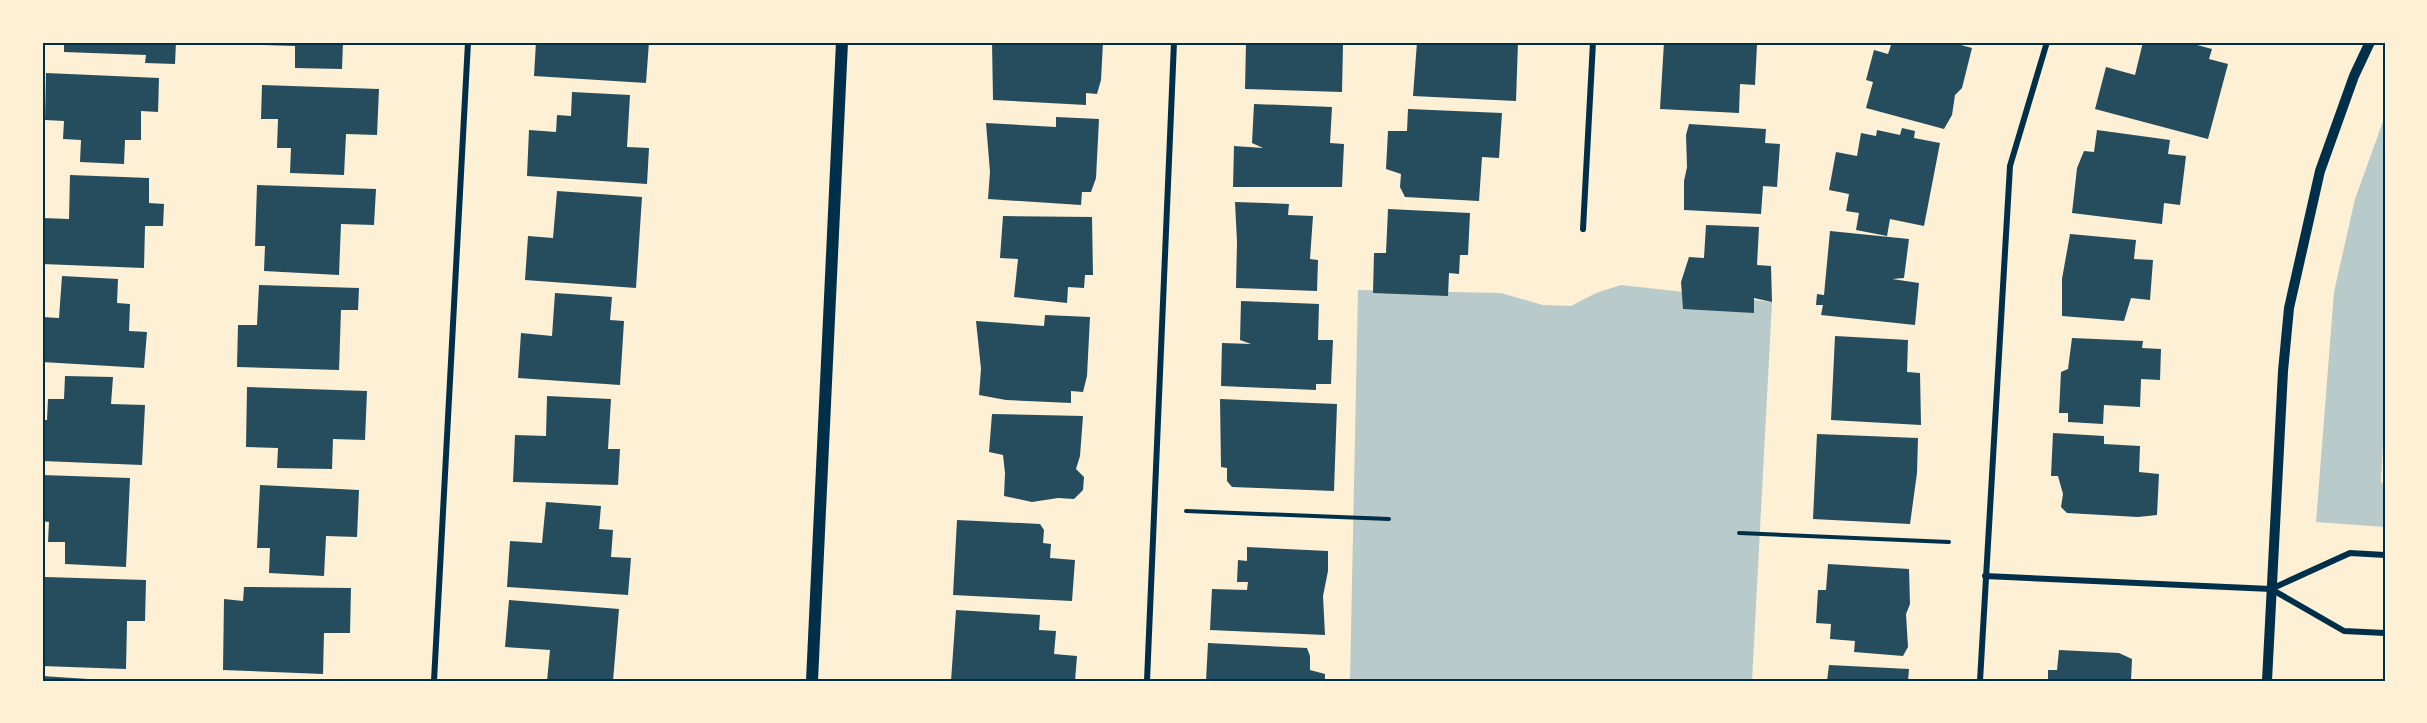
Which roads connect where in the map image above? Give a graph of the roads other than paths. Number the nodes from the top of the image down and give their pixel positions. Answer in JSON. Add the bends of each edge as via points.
{"nodes":[{"id":1,"x":468,"y":42,"type":"edge"},
{"id":2,"x":842,"y":42,"type":"edge"},
{"id":3,"x":1174,"y":42,"type":"edge"},
{"id":4,"x":1593,"y":42,"type":"edge"},
{"id":5,"x":2047,"y":42,"type":"edge"},
{"id":6,"x":2370,"y":42,"type":"edge"},
{"id":7,"x":1583,"y":229,"type":"dead end"},
{"id":8,"x":2385,"y":555,"type":"edge"},
{"id":9,"x":1985,"y":576,"type":"junction"},
{"id":10,"x":2271,"y":589,"type":"junction"},
{"id":11,"x":2385,"y":633,"type":"edge"},
{"id":12,"x":434,"y":681,"type":"edge"},
{"id":13,"x":812,"y":681,"type":"edge"},
{"id":14,"x":1147,"y":681,"type":"edge"},
{"id":15,"x":1980,"y":681,"type":"edge"},
{"id":16,"x":2267,"y":681,"type":"edge"}],
"edges":[{"from":1,"to":12,"type":"street"},
{"from":2,"to":13,"type":"main road"},
{"from":3,"to":14,"type":"street"},
{"from":4,"to":7,"type":"street"},
{"from":5,"to":9,"type":"street","via":[[2010,166]]},
{"from":6,"to":10,"type":"street","via":[[2320,171],[2289,308]]},
{"from":8,"to":10,"type":"street","via":[[2350,553]]},
{"from":9,"to":10,"type":"street"},
{"from":9,"to":15,"type":"street"},
{"from":10,"to":11,"type":"street","via":[[2344,631]]},
{"from":10,"to":16,"type":"street"}]}
